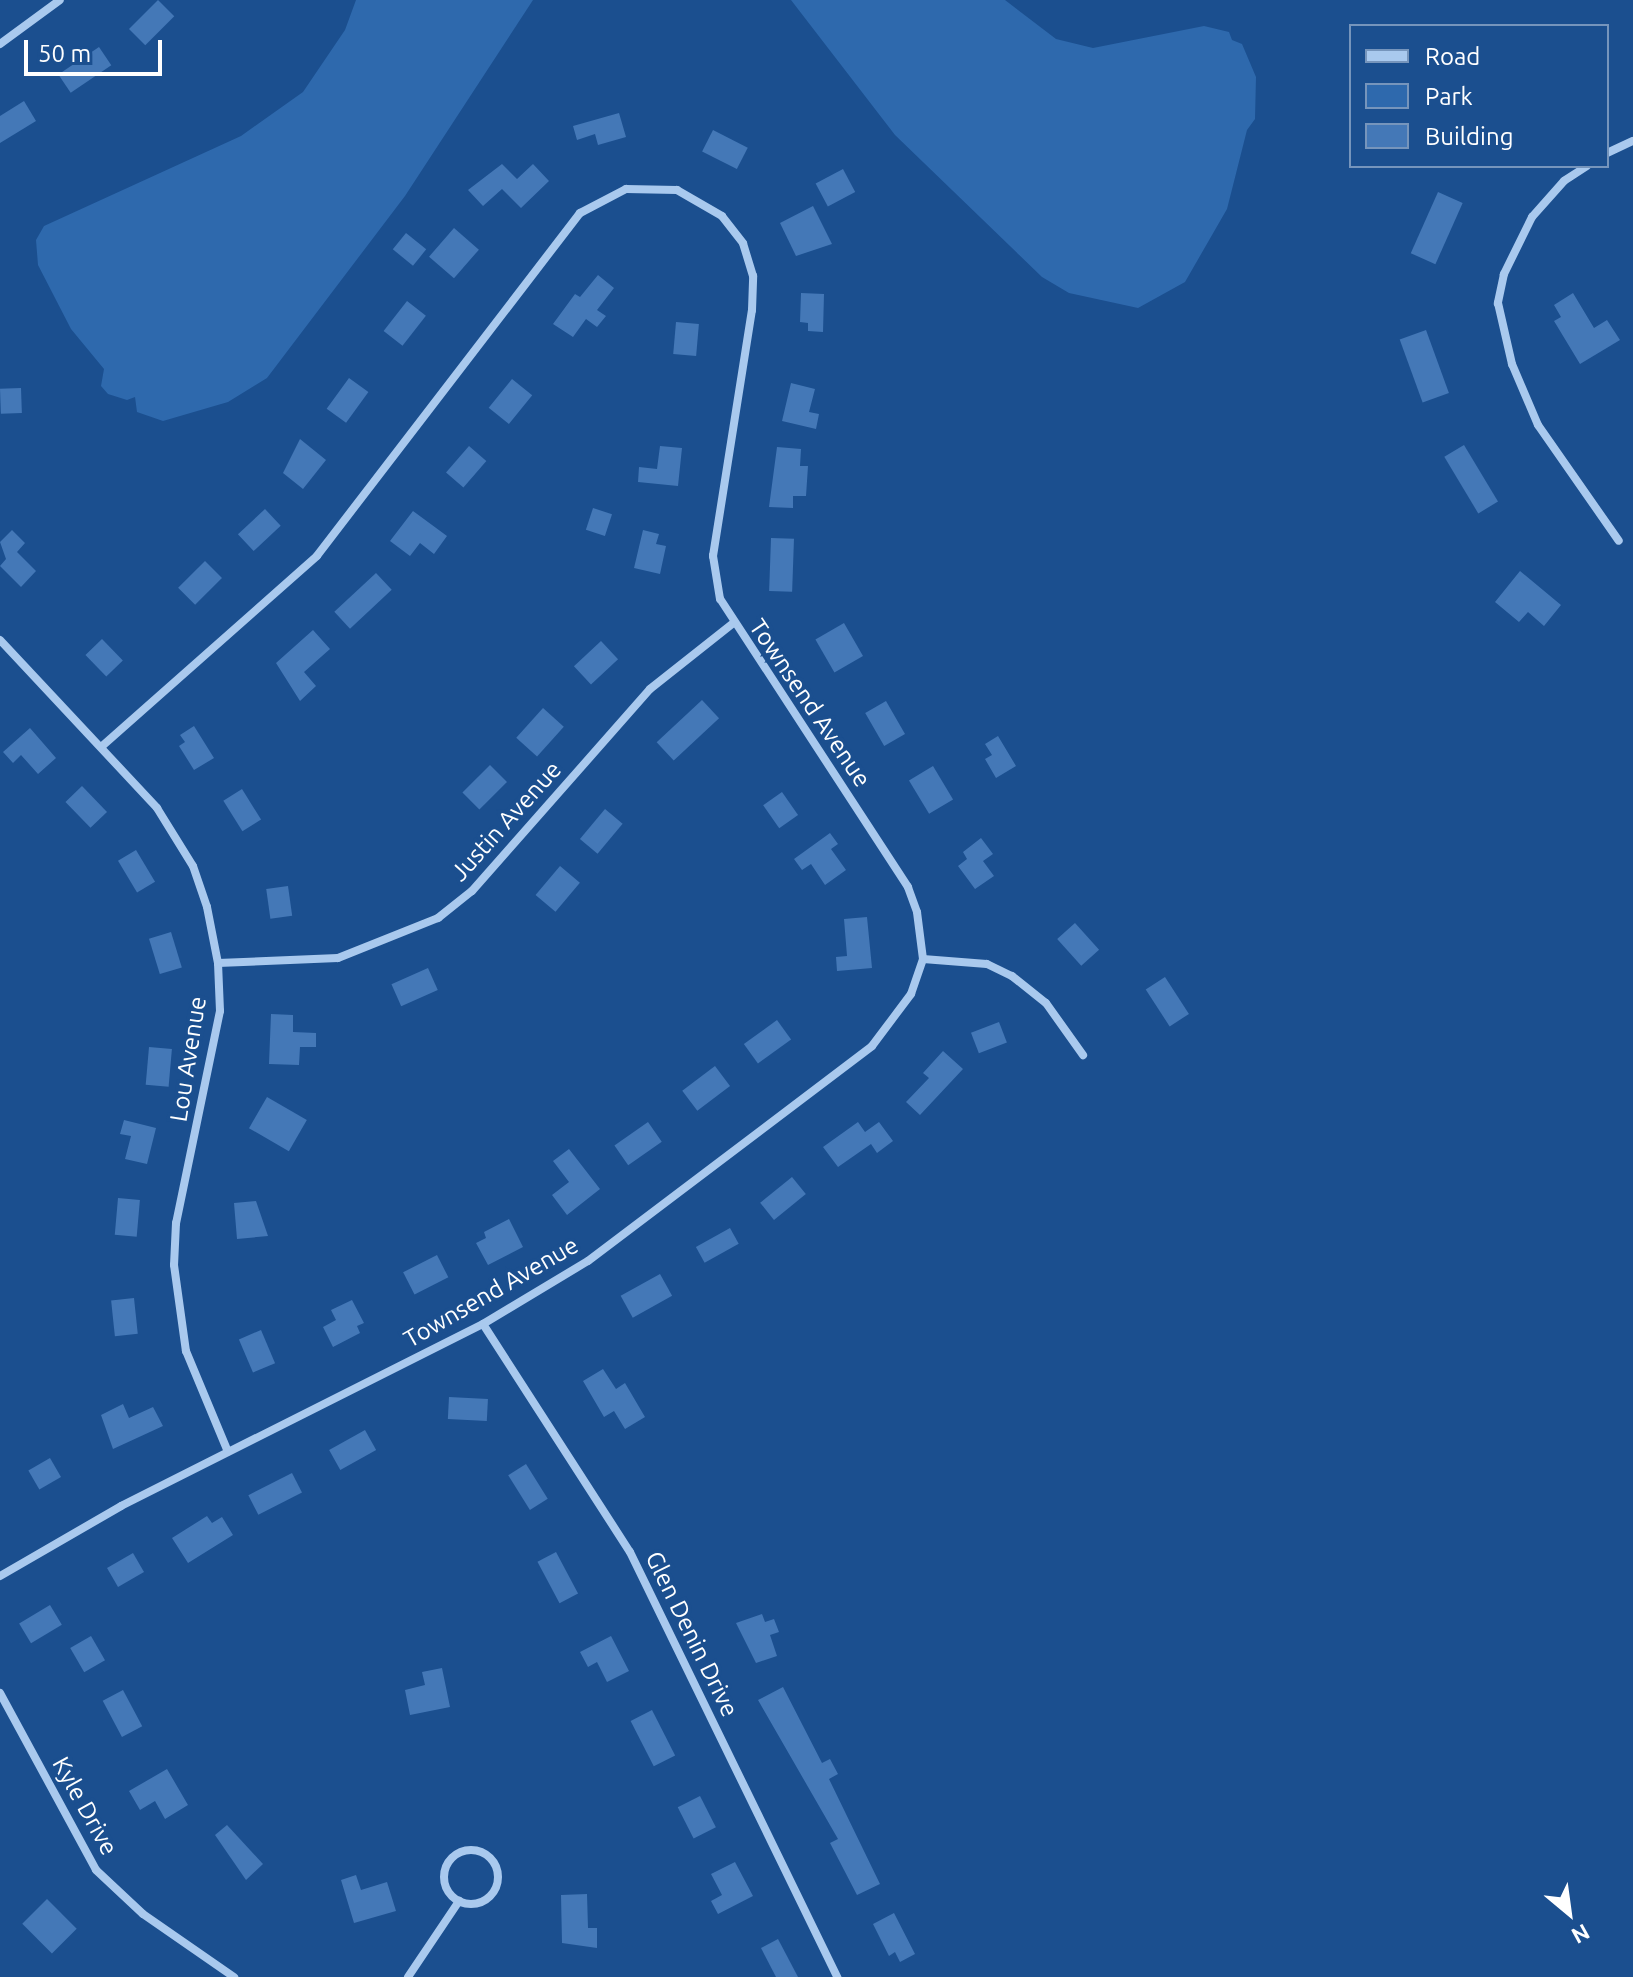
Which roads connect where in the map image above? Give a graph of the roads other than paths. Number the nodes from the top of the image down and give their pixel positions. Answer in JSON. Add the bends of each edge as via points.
{"nodes":[{"id":1,"x":60,"y":0,"type":"edge"},
{"id":2,"x":0,"y":44,"type":"edge"},
{"id":3,"x":1633,"y":141,"type":"edge"},
{"id":4,"x":1609,"y":152,"type":"edge"},
{"id":5,"x":1584,"y":168,"type":"edge"},
{"id":6,"x":1619,"y":541,"type":"dead end"},
{"id":7,"x":732,"y":624,"type":"junction"},
{"id":8,"x":0,"y":640,"type":"edge"},
{"id":9,"x":103,"y":745,"type":"junction"},
{"id":10,"x":923,"y":959,"type":"junction"},
{"id":11,"x":218,"y":963,"type":"junction"},
{"id":12,"x":1083,"y":1055,"type":"dead end"},
{"id":13,"x":483,"y":1324,"type":"junction"},
{"id":14,"x":228,"y":1452,"type":"junction"},
{"id":15,"x":0,"y":1576,"type":"edge"},
{"id":16,"x":0,"y":1693,"type":"edge"},
{"id":17,"x":459,"y":1901,"type":"junction"},
{"id":18,"x":234,"y":1977,"type":"edge"},
{"id":19,"x":408,"y":1977,"type":"edge"},
{"id":20,"x":837,"y":1977,"type":"edge"}],
"edges":[{"from":1,"to":2,"type":"street"},
{"from":3,"to":4,"type":"street"},
{"from":5,"to":6,"type":"street","via":[[1564,181],[1532,217],[1504,274],[1498,303],[1512,364],[1538,425]]},
{"from":7,"to":9,"type":"street","name":"Townsend Avenue","via":[[720,599],[713,556],[752,310],[749,259],[728,222],[694,196],[660,187],[626,189],[594,202],[568,225],[317,556]]},
{"from":7,"to":10,"type":"street","name":"Townsend Avenue","via":[[908,887]]},
{"from":7,"to":11,"type":"street","name":"Justin Avenue","via":[[650,689],[472,891],[438,918],[338,958]]},
{"from":8,"to":9,"type":"street","name":"Lou Avenue"},
{"from":9,"to":11,"type":"street","name":"Lou Avenue","via":[[157,808],[188,857],[207,907]]},
{"from":10,"to":12,"type":"street","via":[[987,964],[1012,976],[1046,1003]]},
{"from":10,"to":13,"type":"street","name":"Townsend Avenue","via":[[900,1013],[839,1074],[588,1261]]},
{"from":11,"to":14,"type":"street","name":"Lou Avenue","via":[[216,1040],[176,1223],[174,1265],[186,1351]]},
{"from":13,"to":14,"type":"street","name":"Townsend Avenue"},
{"from":13,"to":20,"type":"street","name":"Glen Denin Drive","via":[[630,1552]]},
{"from":14,"to":15,"type":"street","name":"Townsend Avenue"},
{"from":16,"to":18,"type":"street","name":"Kyle Drive","via":[[96,1870],[143,1914]]},
{"from":17,"to":17,"type":"street","via":[[485,1900],[496,1885],[496,1867],[483,1853],[466,1850],[447,1865],[447,1890]]},
{"from":17,"to":19,"type":"street"}]}
